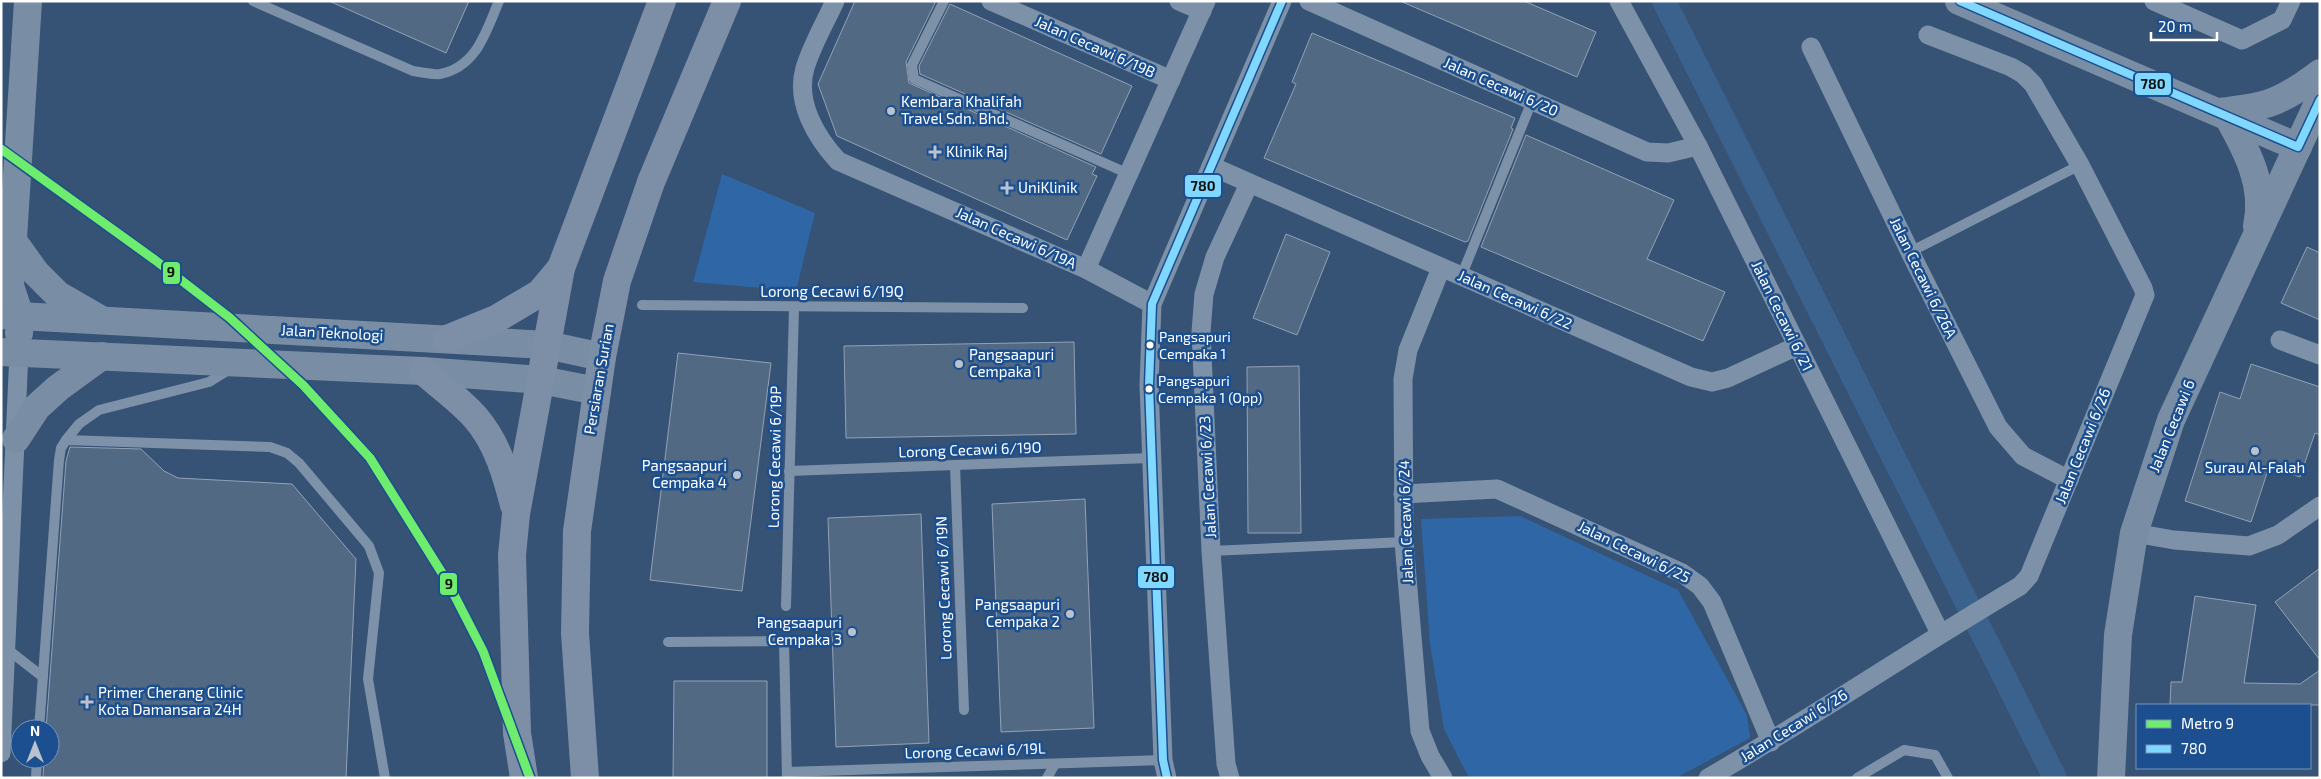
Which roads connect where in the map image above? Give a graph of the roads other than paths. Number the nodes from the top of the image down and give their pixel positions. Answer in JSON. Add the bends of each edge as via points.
{"nodes":[{"id":1,"x":28,"y":1,"type":"edge"},
{"id":2,"x":253,"y":1,"type":"edge"},
{"id":3,"x":499,"y":1,"type":"edge"},
{"id":4,"x":662,"y":1,"type":"edge"},
{"id":5,"x":727,"y":1,"type":"edge"},
{"id":6,"x":835,"y":1,"type":"edge"},
{"id":7,"x":944,"y":1,"type":"edge"},
{"id":8,"x":991,"y":1,"type":"edge"},
{"id":9,"x":1179,"y":1,"type":"edge"},
{"id":10,"x":1282,"y":1,"type":"edge"},
{"id":11,"x":1309,"y":1,"type":"edge"},
{"id":12,"x":1620,"y":1,"type":"edge"},
{"id":13,"x":1959,"y":1,"type":"edge"},
{"id":14,"x":2154,"y":1,"type":"edge"},
{"id":15,"x":2291,"y":1,"type":"edge"},
{"id":16,"x":1204,"y":6,"type":"edge"},
{"id":17,"x":1928,"y":35,"type":"dead end"},
{"id":18,"x":1811,"y":47,"type":"dead end"},
{"id":19,"x":2320,"y":73,"type":"edge"},
{"id":20,"x":1171,"y":80,"type":"junction"},
{"id":21,"x":2320,"y":99,"type":"edge"},
{"id":22,"x":1532,"y":100,"type":"junction"},
{"id":23,"x":2222,"y":115,"type":"junction"},
{"id":24,"x":1698,"y":146,"type":"junction"},
{"id":25,"x":2298,"y":147,"type":"junction"},
{"id":26,"x":2080,"y":165,"type":"junction"},
{"id":27,"x":1211,"y":166,"type":"junction"},
{"id":28,"x":1128,"y":174,"type":"junction"},
{"id":29,"x":1242,"y":181,"type":"junction"},
{"id":30,"x":2254,"y":242,"type":"junction"},
{"id":31,"x":7,"y":247,"type":"edge"},
{"id":32,"x":1910,"y":252,"type":"junction"},
{"id":33,"x":561,"y":268,"type":"junction"},
{"id":34,"x":1441,"y":268,"type":"junction"},
{"id":35,"x":1086,"y":269,"type":"junction"},
{"id":36,"x":1461,"y":276,"type":"junction"},
{"id":37,"x":1152,"y":304,"type":"junction"},
{"id":38,"x":8,"y":305,"type":"edge"},
{"id":39,"x":642,"y":305,"type":"dead end"},
{"id":40,"x":794,"y":308,"type":"junction"},
{"id":41,"x":1023,"y":308,"type":"dead end"},
{"id":42,"x":103,"y":320,"type":"junction"},
{"id":43,"x":447,"y":339,"type":"junction"},
{"id":44,"x":2280,"y":340,"type":"dead end"},
{"id":45,"x":547,"y":345,"type":"junction"},
{"id":46,"x":1797,"y":346,"type":"junction"},
{"id":47,"x":10,"y":352,"type":"edge"},
{"id":48,"x":2320,"y":355,"type":"edge"},
{"id":49,"x":102,"y":356,"type":"junction"},
{"id":50,"x":602,"y":357,"type":"junction"},
{"id":51,"x":242,"y":363,"type":"junction"},
{"id":52,"x":423,"y":371,"type":"junction"},
{"id":53,"x":541,"y":380,"type":"junction"},
{"id":54,"x":597,"y":392,"type":"junction"},
{"id":55,"x":16,"y":439,"type":"junction"},
{"id":56,"x":66,"y":440,"type":"junction"},
{"id":57,"x":1151,"y":458,"type":"junction"},
{"id":58,"x":955,"y":465,"type":"junction"},
{"id":59,"x":789,"y":471,"type":"junction"},
{"id":60,"x":2070,"y":480,"type":"junction"},
{"id":61,"x":1403,"y":494,"type":"junction"},
{"id":62,"x":2320,"y":506,"type":"edge"},
{"id":63,"x":516,"y":514,"type":"junction"},
{"id":64,"x":2134,"y":534,"type":"junction"},
{"id":65,"x":1404,"y":542,"type":"junction"},
{"id":66,"x":1211,"y":551,"type":"junction"},
{"id":67,"x":786,"y":606,"type":"dead end"},
{"id":68,"x":1940,"y":633,"type":"junction"},
{"id":69,"x":668,"y":642,"type":"dead end"},
{"id":70,"x":4,"y":649,"type":"edge"},
{"id":71,"x":43,"y":677,"type":"junction"},
{"id":72,"x":964,"y":710,"type":"dead end"},
{"id":73,"x":40,"y":719,"type":"edge"},
{"id":74,"x":1771,"y":742,"type":"junction"},
{"id":75,"x":1,"y":753,"type":"edge"},
{"id":76,"x":1055,"y":764,"type":"junction"},
{"id":77,"x":1165,"y":769,"type":"edge"},
{"id":78,"x":787,"y":775,"type":"edge"},
{"id":79,"x":385,"y":778,"type":"edge"},
{"id":80,"x":524,"y":778,"type":"edge"},
{"id":81,"x":586,"y":778,"type":"edge"},
{"id":82,"x":1047,"y":778,"type":"edge"},
{"id":83,"x":1230,"y":778,"type":"edge"},
{"id":84,"x":1443,"y":778,"type":"edge"},
{"id":85,"x":1708,"y":778,"type":"edge"},
{"id":86,"x":1856,"y":778,"type":"edge"},
{"id":87,"x":1948,"y":778,"type":"edge"},
{"id":88,"x":2111,"y":778,"type":"edge"}],
"edges":[{"from":1,"to":31,"type":"street"},
{"from":2,"to":3,"type":"lane","via":[[413,71],[438,74],[461,68],[477,51]]},
{"from":4,"to":33,"type":"main road"},
{"from":5,"to":50,"type":"main road","name":"Persiaran Surian","via":[[651,182],[617,281]]},
{"from":6,"to":35,"type":"street","name":"Jalan Cecawi 6/19A","via":[[804,69],[808,116],[820,142],[838,161]]},
{"from":7,"to":28,"type":"lane","via":[[912,65],[914,80]]},
{"from":8,"to":20,"type":"street","name":"Jalan Cecawi 6/19B"},
{"from":9,"to":16,"type":"street"},
{"from":10,"to":27,"type":"street"},
{"from":11,"to":22,"type":"street","name":"Jalan Cecawi 6/20"},
{"from":12,"to":24,"type":"street","name":"Jalan Cecawi 6/21"},
{"from":13,"to":23,"type":"street"},
{"from":14,"to":15,"type":"street","via":[[2242,40],[2282,20]]},
{"from":16,"to":20,"type":"street","name":"Jalan Cecawi 6/19A"},
{"from":17,"to":26,"type":"street","name":"Jalan Cecawi 6/26","via":[[2011,67],[2028,78]]},
{"from":18,"to":32,"type":"street","name":"Jalan Cecawi 6/26A"},
{"from":19,"to":23,"type":"street","via":[[2294,93],[2260,107]]},
{"from":20,"to":28,"type":"street","name":"Jalan Cecawi 6/19A"},
{"from":21,"to":25,"type":"street","name":"Jalan Cecawi 6"},
{"from":22,"to":24,"type":"street","name":"Jalan Cecawi 6/20","via":[[1647,152],[1668,153]]},
{"from":22,"to":36,"type":"lane"},
{"from":23,"to":25,"type":"street"},
{"from":23,"to":30,"type":"street","via":[[2249,154],[2256,174],[2259,220]]},
{"from":24,"to":46,"type":"street","name":"Jalan Cecawi 6/21"},
{"from":25,"to":30,"type":"street","name":"Jalan Cecawi 6"},
{"from":26,"to":32,"type":"lane"},
{"from":26,"to":60,"type":"street","name":"Jalan Cecawi 6/26","via":[[2145,295]]},
{"from":27,"to":29,"type":"street"},
{"from":27,"to":37,"type":"street"},
{"from":28,"to":35,"type":"street","name":"Jalan Cecawi 6/19A"},
{"from":29,"to":34,"type":"street","name":"Jalan Cecawi 6/22"},
{"from":29,"to":66,"type":"street","name":"Jalan Cecawi 6/23","via":[[1204,294],[1201,332]]},
{"from":30,"to":64,"type":"street","name":"Jalan Cecawi 6","via":[[2171,420]]},
{"from":31,"to":38,"type":"street"},
{"from":31,"to":42,"type":"street","via":[[58,295]]},
{"from":32,"to":60,"type":"street","name":"Jalan Cecawi 6/26A","via":[[1998,427],[2023,456]]},
{"from":33,"to":43,"type":"main road","via":[[540,293],[496,319]]},
{"from":33,"to":45,"type":"main road"},
{"from":34,"to":36,"type":"street","name":"Jalan Cecawi 6/22"},
{"from":34,"to":61,"type":"street","name":"Jalan Cecawi 6/24","via":[[1408,350],[1403,379]]},
{"from":35,"to":37,"type":"street"},
{"from":36,"to":46,"type":"street","name":"Jalan Cecawi 6/22","via":[[1691,377],[1712,382],[1728,378]]},
{"from":37,"to":57,"type":"street"},
{"from":38,"to":42,"type":"street","name":"Jalan Teknologi"},
{"from":38,"to":47,"type":"street"},
{"from":39,"to":40,"type":"lane","name":"Lorong Cecawi 6/19Q"},
{"from":40,"to":41,"type":"lane","name":"Lorong Cecawi 6/19Q"},
{"from":40,"to":59,"type":"lane","name":"Lorong Cecawi 6/19P"},
{"from":42,"to":43,"type":"street","name":"Jalan Teknologi"},
{"from":43,"to":45,"type":"street","name":"Jalan Teknologi"},
{"from":44,"to":48,"type":"street"},
{"from":45,"to":50,"type":"street","name":"Jalan Teknologi"},
{"from":45,"to":53,"type":"main road"},
{"from":46,"to":68,"type":"street","name":"Jalan Cecawi 6/21"},
{"from":47,"to":49,"type":"street"},
{"from":47,"to":55,"type":"street"},
{"from":49,"to":51,"type":"street"},
{"from":49,"to":55,"type":"street","via":[[37,407]]},
{"from":50,"to":54,"type":"main road","name":"Persiaran Surian"},
{"from":51,"to":52,"type":"street"},
{"from":51,"to":56,"type":"lane","via":[[209,382],[100,410],[79,424]]},
{"from":52,"to":53,"type":"street"},
{"from":52,"to":63,"type":"main road","via":[[475,417],[492,443],[505,473]]},
{"from":53,"to":54,"type":"street"},
{"from":53,"to":63,"type":"main road"},
{"from":54,"to":81,"type":"main road","name":"Persiaran Surian","via":[[577,531],[575,633]]},
{"from":55,"to":70,"type":"street"},
{"from":56,"to":71,"type":"lane","via":[[59,460]]},
{"from":56,"to":79,"type":"lane","via":[[270,447],[287,453],[299,463],[369,546],[379,573],[368,680]]},
{"from":57,"to":58,"type":"lane","name":"Lorong Cecawi 6/19O"},
{"from":57,"to":77,"type":"street"},
{"from":58,"to":59,"type":"lane","name":"Lorong Cecawi 6/19O"},
{"from":58,"to":72,"type":"lane","name":"Lorong Cecawi 6/19N"},
{"from":59,"to":67,"type":"lane","name":"Lorong Cecawi 6/19P"},
{"from":60,"to":68,"type":"street","name":"Jalan Cecawi 6/26","via":[[2029,576],[2020,586]]},
{"from":61,"to":65,"type":"street","name":"Jalan Cecawi 6/24"},
{"from":61,"to":74,"type":"street","name":"Jalan Cecawi 6/25","via":[[1497,489],[1682,573],[1700,586],[1712,602]]},
{"from":62,"to":64,"type":"street","via":[[2278,535],[2249,546]]},
{"from":63,"to":80,"type":"main road","via":[[512,555],[517,723]]},
{"from":64,"to":88,"type":"street","name":"Jalan Cecawi 6","via":[[2118,635]]},
{"from":65,"to":66,"type":"lane"},
{"from":65,"to":84,"type":"street","name":"Jalan Cecawi 6/24","via":[[1420,730]]},
{"from":66,"to":83,"type":"street","name":"Jalan Cecawi 6/23","via":[[1226,764]]},
{"from":68,"to":74,"type":"street","name":"Jalan Cecawi 6/26"},
{"from":69,"to":78,"type":"lane","via":[[784,641]]},
{"from":70,"to":71,"type":"lane"},
{"from":70,"to":75,"type":"street"},
{"from":71,"to":73,"type":"lane"},
{"from":74,"to":85,"type":"street","name":"Jalan Cecawi 6/26"},
{"from":76,"to":77,"type":"lane","name":"Lorong Cecawi 6/19L"},
{"from":76,"to":78,"type":"lane","name":"Lorong Cecawi 6/19L"},
{"from":76,"to":82,"type":"lane"},
{"from":86,"to":87,"type":"lane","via":[[1904,750],[1935,754]]}]}
